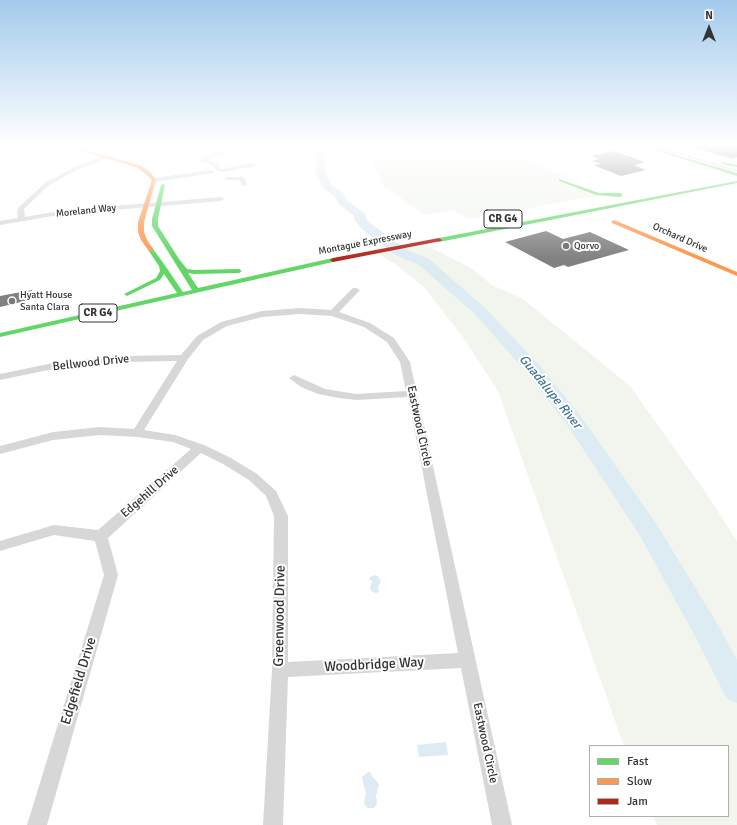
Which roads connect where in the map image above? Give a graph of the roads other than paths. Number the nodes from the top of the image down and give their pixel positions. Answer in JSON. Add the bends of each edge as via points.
{"nodes":[{"id":1,"x":50,"y":182,"type":"edge"},
{"id":2,"x":154,"y":182,"type":"edge"},
{"id":3,"x":163,"y":182,"type":"edge"},
{"id":4,"x":561,"y":182,"type":"edge"},
{"id":5,"x":568,"y":182,"type":"edge"},
{"id":6,"x":690,"y":182,"type":"edge"},
{"id":7,"x":726,"y":182,"type":"edge"},
{"id":8,"x":674,"y":185,"type":"dead end"},
{"id":9,"x":221,"y":199,"type":"dead end"},
{"id":10,"x":588,"y":200,"type":"junction"},
{"id":11,"x":158,"y":205,"type":"junction"},
{"id":12,"x":146,"y":206,"type":"junction"},
{"id":13,"x":618,"y":206,"type":"junction"},
{"id":14,"x":22,"y":219,"type":"junction"},
{"id":15,"x":607,"y":220,"type":"junction"},
{"id":16,"x":531,"y":222,"type":"junction"},
{"id":17,"x":0,"y":223,"type":"edge"},
{"id":18,"x":431,"y":238,"type":"junction"},
{"id":19,"x":374,"y":249,"type":"junction"},
{"id":20,"x":174,"y":257,"type":"junction"},
{"id":21,"x":276,"y":263,"type":"dead end"},
{"id":22,"x":162,"y":265,"type":"junction"},
{"id":23,"x":251,"y":268,"type":"dead end"},
{"id":24,"x":239,"y":271,"type":"junction"},
{"id":25,"x":737,"y":274,"type":"edge"},
{"id":26,"x":189,"y":281,"type":"junction"},
{"id":27,"x":175,"y":284,"type":"junction"},
{"id":28,"x":356,"y":290,"type":"dead end"},
{"id":29,"x":196,"y":291,"type":"junction"},
{"id":30,"x":181,"y":294,"type":"junction"},
{"id":31,"x":333,"y":313,"type":"junction"},
{"id":32,"x":0,"y":335,"type":"edge"},
{"id":33,"x":184,"y":358,"type":"junction"},
{"id":34,"x":0,"y":377,"type":"edge"},
{"id":35,"x":294,"y":378,"type":"dead end"},
{"id":36,"x":412,"y":394,"type":"junction"},
{"id":37,"x":137,"y":433,"type":"junction"},
{"id":38,"x":200,"y":448,"type":"junction"},
{"id":39,"x":0,"y":450,"type":"edge"},
{"id":40,"x":101,"y":536,"type":"junction"},
{"id":41,"x":0,"y":546,"type":"edge"},
{"id":42,"x":467,"y":660,"type":"junction"},
{"id":43,"x":280,"y":670,"type":"junction"},
{"id":44,"x":36,"y":825,"type":"edge"},
{"id":45,"x":273,"y":825,"type":"edge"},
{"id":46,"x":502,"y":825,"type":"edge"}],
"edges":[{"from":1,"to":14,"type":"street","via":[[21,208]]},
{"from":2,"to":12,"type":"main road"},
{"from":3,"to":11,"type":"main road"},
{"from":4,"to":10,"type":"main road","name":"Montague Expressway","number":"CR G4","via":[[581,193]]},
{"from":5,"to":10,"type":"main road","name":"Montague Expressway","number":"CR G4","via":[[598,194],[623,194]]},
{"from":6,"to":8,"type":"main road"},
{"from":7,"to":13,"type":"main road","name":"Montague Expressway","number":"CR G4"},
{"from":9,"to":11,"type":"street","name":"Moreland Way"},
{"from":10,"to":18,"type":"main road","name":"Montague Expressway","number":"CR G4"},
{"from":11,"to":12,"type":"street","name":"Moreland Way"},
{"from":11,"to":20,"type":"main road","via":[[155,226]]},
{"from":12,"to":14,"type":"street","name":"Moreland Way","via":[[65,212]]},
{"from":12,"to":22,"type":"main road","via":[[141,232]]},
{"from":13,"to":15,"type":"main road","via":[[609,209],[606,213]]},
{"from":13,"to":16,"type":"main road","name":"Montague Expressway","number":"CR G4"},
{"from":14,"to":17,"type":"street","name":"Moreland Way"},
{"from":15,"to":16,"type":"main road","via":[[581,217]]},
{"from":15,"to":25,"type":"main road","name":"Orchard Drive"},
{"from":16,"to":18,"type":"main road","name":"Montague Expressway","number":"CR G4"},
{"from":18,"to":19,"type":"main road","name":"Montague Expressway","number":"CR G4"},
{"from":19,"to":21,"type":"main road","name":"Montague Expressway","number":"CR G4"},
{"from":19,"to":29,"type":"main road","name":"Montague Expressway","number":"CR G4"},
{"from":20,"to":24,"type":"main road","via":[[185,270],[194,272]]},
{"from":20,"to":26,"type":"main road"},
{"from":22,"to":27,"type":"main road"},
{"from":22,"to":27,"type":"main road","number":"CR G4","via":[[163,271],[158,279],[123,295]]},
{"from":23,"to":24,"type":"main road","number":"CR G4"},
{"from":24,"to":26,"type":"main road","number":"CR G4"},
{"from":26,"to":27,"type":"main road","number":"CR G4"},
{"from":26,"to":29,"type":"main road"},
{"from":27,"to":30,"type":"main road"},
{"from":28,"to":31,"type":"street"},
{"from":29,"to":30,"type":"main road","name":"Montague Expressway","number":"CR G4"},
{"from":30,"to":32,"type":"main road","name":"Montague Expressway","number":"CR G4"},
{"from":31,"to":33,"type":"street","name":"Eastwood Circle","via":[[281,312],[236,320],[200,338]]},
{"from":31,"to":36,"type":"street","name":"Eastwood Circle","via":[[367,325],[391,340],[405,362]]},
{"from":33,"to":34,"type":"street","name":"Bellwood Drive","via":[[86,362]]},
{"from":33,"to":37,"type":"street","name":"Eastwood Circle"},
{"from":35,"to":36,"type":"street","via":[[322,392],[339,395]]},
{"from":36,"to":42,"type":"street","name":"Eastwood Circle"},
{"from":37,"to":38,"type":"street","name":"Greenwood Drive","via":[[175,439]]},
{"from":37,"to":39,"type":"street","name":"Greenwood Drive","via":[[100,431],[53,436]]},
{"from":38,"to":40,"type":"street","name":"Edgehill Drive"},
{"from":38,"to":43,"type":"street","name":"Greenwood Drive","via":[[253,477],[271,494],[281,516]]},
{"from":40,"to":41,"type":"street","via":[[54,530]]},
{"from":40,"to":44,"type":"street","name":"Edgefield Drive","via":[[111,574]]},
{"from":42,"to":43,"type":"street","name":"Woodbridge Way"},
{"from":42,"to":46,"type":"street","name":"Eastwood Circle"},
{"from":43,"to":45,"type":"street","name":"Greenwood Drive"}]}
